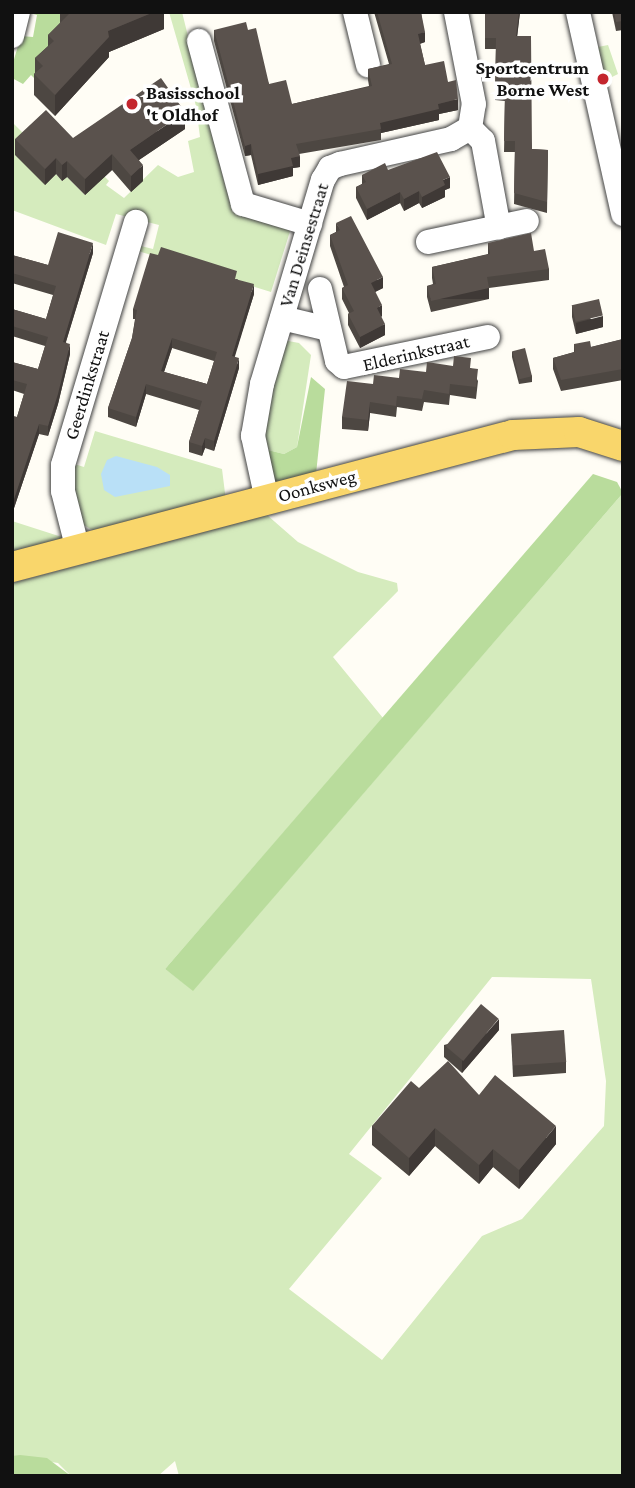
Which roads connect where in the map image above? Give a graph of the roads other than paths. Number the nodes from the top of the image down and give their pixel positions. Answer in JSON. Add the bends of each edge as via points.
{"nodes":[{"id":1,"x":18,"y":12,"type":"edge"},
{"id":2,"x":355,"y":12,"type":"edge"},
{"id":3,"x":456,"y":12,"type":"edge"},
{"id":4,"x":578,"y":12,"type":"edge"},
{"id":5,"x":12,"y":36,"type":"edge"},
{"id":6,"x":200,"y":41,"type":"dead end"},
{"id":7,"x":368,"y":65,"type":"dead end"},
{"id":8,"x":470,"y":128,"type":"junction"},
{"id":9,"x":623,"y":214,"type":"edge"},
{"id":10,"x":136,"y":222,"type":"dead end"},
{"id":11,"x":527,"y":222,"type":"dead end"},
{"id":12,"x":310,"y":224,"type":"junction"},
{"id":13,"x":499,"y":228,"type":"junction"},
{"id":14,"x":428,"y":242,"type":"dead end"},
{"id":15,"x":320,"y":289,"type":"dead end"},
{"id":16,"x":282,"y":318,"type":"junction"},
{"id":17,"x":328,"y":329,"type":"junction"},
{"id":18,"x":488,"y":337,"type":"dead end"},
{"id":19,"x":623,"y":446,"type":"edge"},
{"id":20,"x":267,"y":500,"type":"junction"},
{"id":21,"x":78,"y":550,"type":"junction"},
{"id":22,"x":12,"y":567,"type":"edge"}],
"edges":[{"from":1,"to":5,"type":"street"},
{"from":2,"to":7,"type":"street"},
{"from":3,"to":8,"type":"street","via":[[474,104]]},
{"from":4,"to":9,"type":"street"},
{"from":6,"to":12,"type":"street","via":[[243,204]]},
{"from":8,"to":12,"type":"street","name":"Van Deinsestraat","via":[[451,139],[330,168]]},
{"from":8,"to":13,"type":"street","via":[[483,141]]},
{"from":10,"to":21,"type":"street","name":"Geerdinkstraat","via":[[63,465],[62,491]]},
{"from":11,"to":13,"type":"street"},
{"from":12,"to":16,"type":"street","name":"Van Deinsestraat"},
{"from":13,"to":14,"type":"street"},
{"from":15,"to":17,"type":"street","name":"Elderinkstraat"},
{"from":16,"to":17,"type":"street"},
{"from":16,"to":20,"type":"street","name":"Van Deinsestraat","via":[[253,436]]},
{"from":17,"to":18,"type":"street","name":"Elderinkstraat","via":[[337,361],[354,368]]},
{"from":19,"to":20,"type":"main road","name":"Oonksweg","via":[[579,432],[513,435]]},
{"from":20,"to":21,"type":"main road","name":"Oonksweg"},
{"from":21,"to":22,"type":"main road","name":"Oonksweg"}]}
